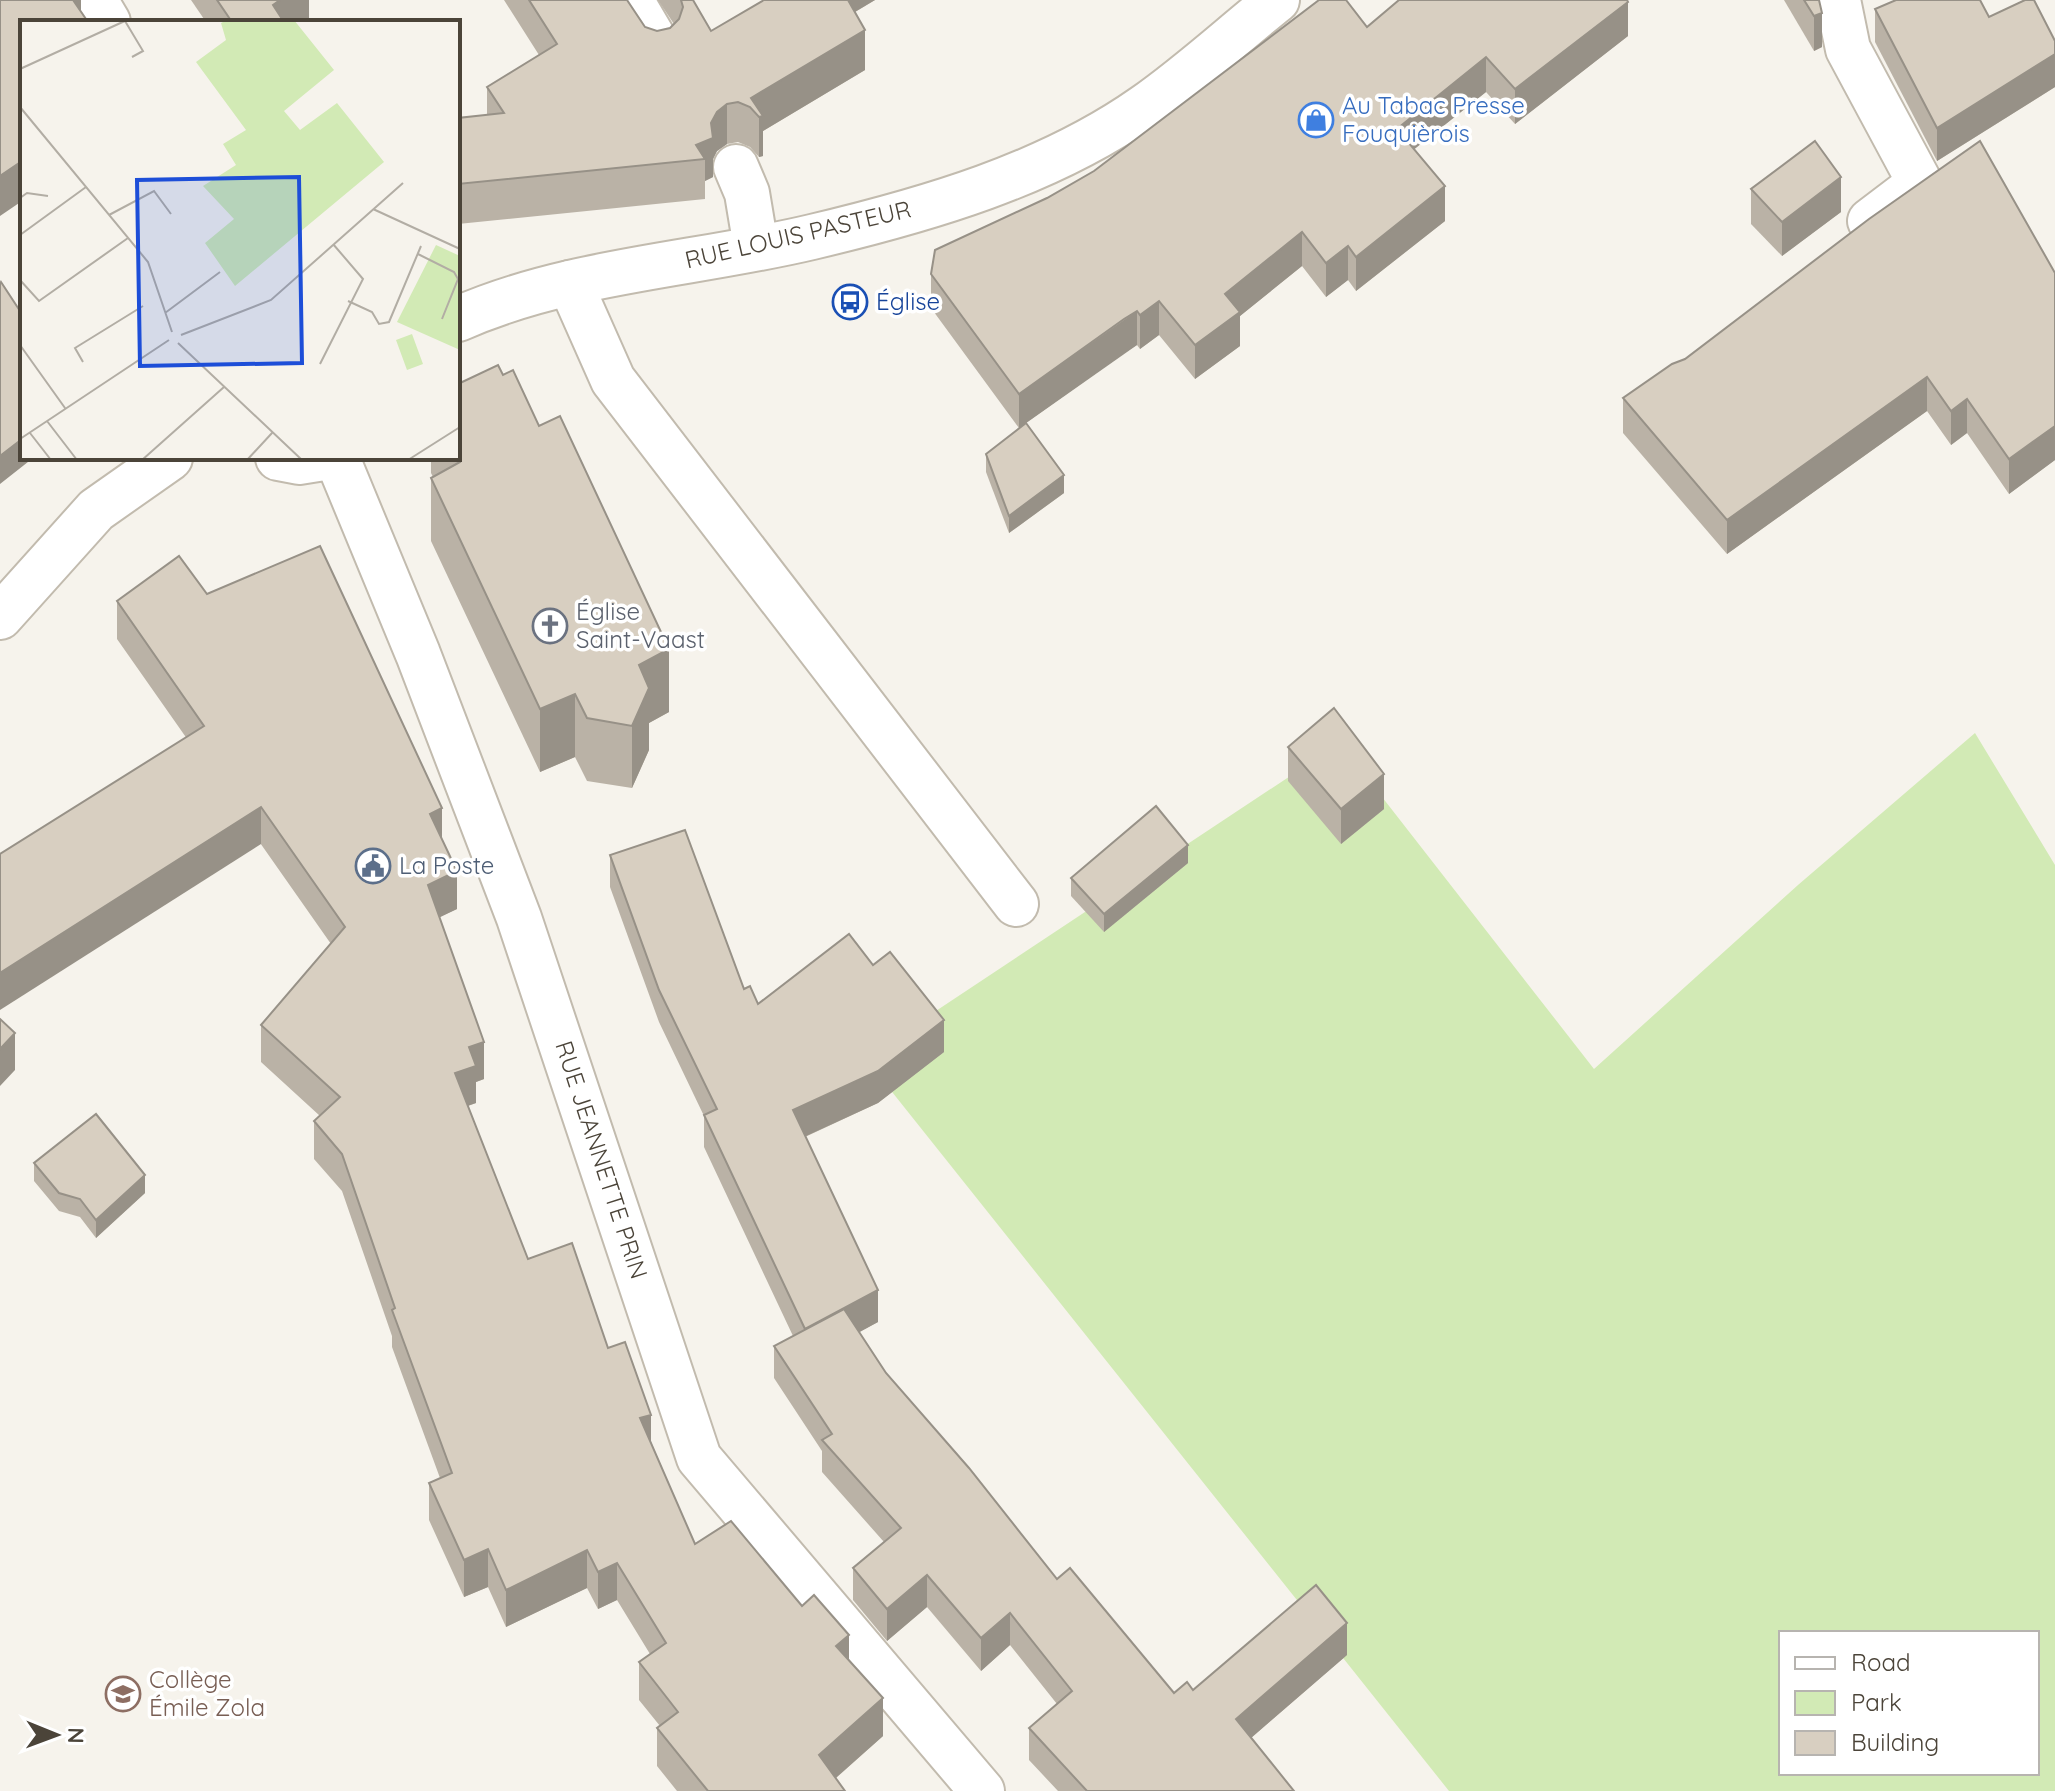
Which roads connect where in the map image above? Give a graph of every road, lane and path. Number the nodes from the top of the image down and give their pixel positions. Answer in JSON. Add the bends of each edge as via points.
{"nodes":[{"id":1,"x":95,"y":0,"type":"edge"},
{"id":2,"x":631,"y":0,"type":"edge"},
{"id":3,"x":1277,"y":0,"type":"edge"},
{"id":4,"x":1838,"y":0,"type":"edge"},
{"id":5,"x":107,"y":20,"type":"edge"},
{"id":6,"x":658,"y":46,"type":"edge"},
{"id":7,"x":736,"y":167,"type":"dead end"},
{"id":8,"x":756,"y":247,"type":"junction"},
{"id":9,"x":1833,"y":249,"type":"edge"},
{"id":10,"x":570,"y":283,"type":"junction"},
{"id":11,"x":460,"y":318,"type":"edge"},
{"id":12,"x":167,"y":460,"type":"edge"},
{"id":13,"x":288,"y":460,"type":"edge"},
{"id":14,"x":312,"y":460,"type":"edge"},
{"id":15,"x":338,"y":460,"type":"edge"},
{"id":16,"x":0,"y":617,"type":"edge"},
{"id":17,"x":1016,"y":904,"type":"dead end"},
{"id":18,"x":982,"y":1791,"type":"edge"}],
"edges":[{"from":1,"to":5,"type":"street"},
{"from":2,"to":6,"type":"street"},
{"from":3,"to":8,"type":"street","name":"RUE LOUIS PASTEUR","via":[[1143,108],[1067,150],[954,198],[810,238]]},
{"from":4,"to":9,"type":"street","via":[[1848,49],[1920,183]]},
{"from":7,"to":8,"type":"street","via":[[747,193]]},
{"from":8,"to":10,"type":"street","name":"RUE LOUIS PASTEUR"},
{"from":10,"to":11,"type":"street","name":"RUE LOUIS PASTEUR"},
{"from":10,"to":17,"type":"street","via":[[613,380]]},
{"from":12,"to":16,"type":"street","via":[[96,510]]},
{"from":13,"to":14,"type":"street"},
{"from":15,"to":18,"type":"street","name":"RUE JEANNETTE PRIN","via":[[519,918],[699,1458]]}]}
